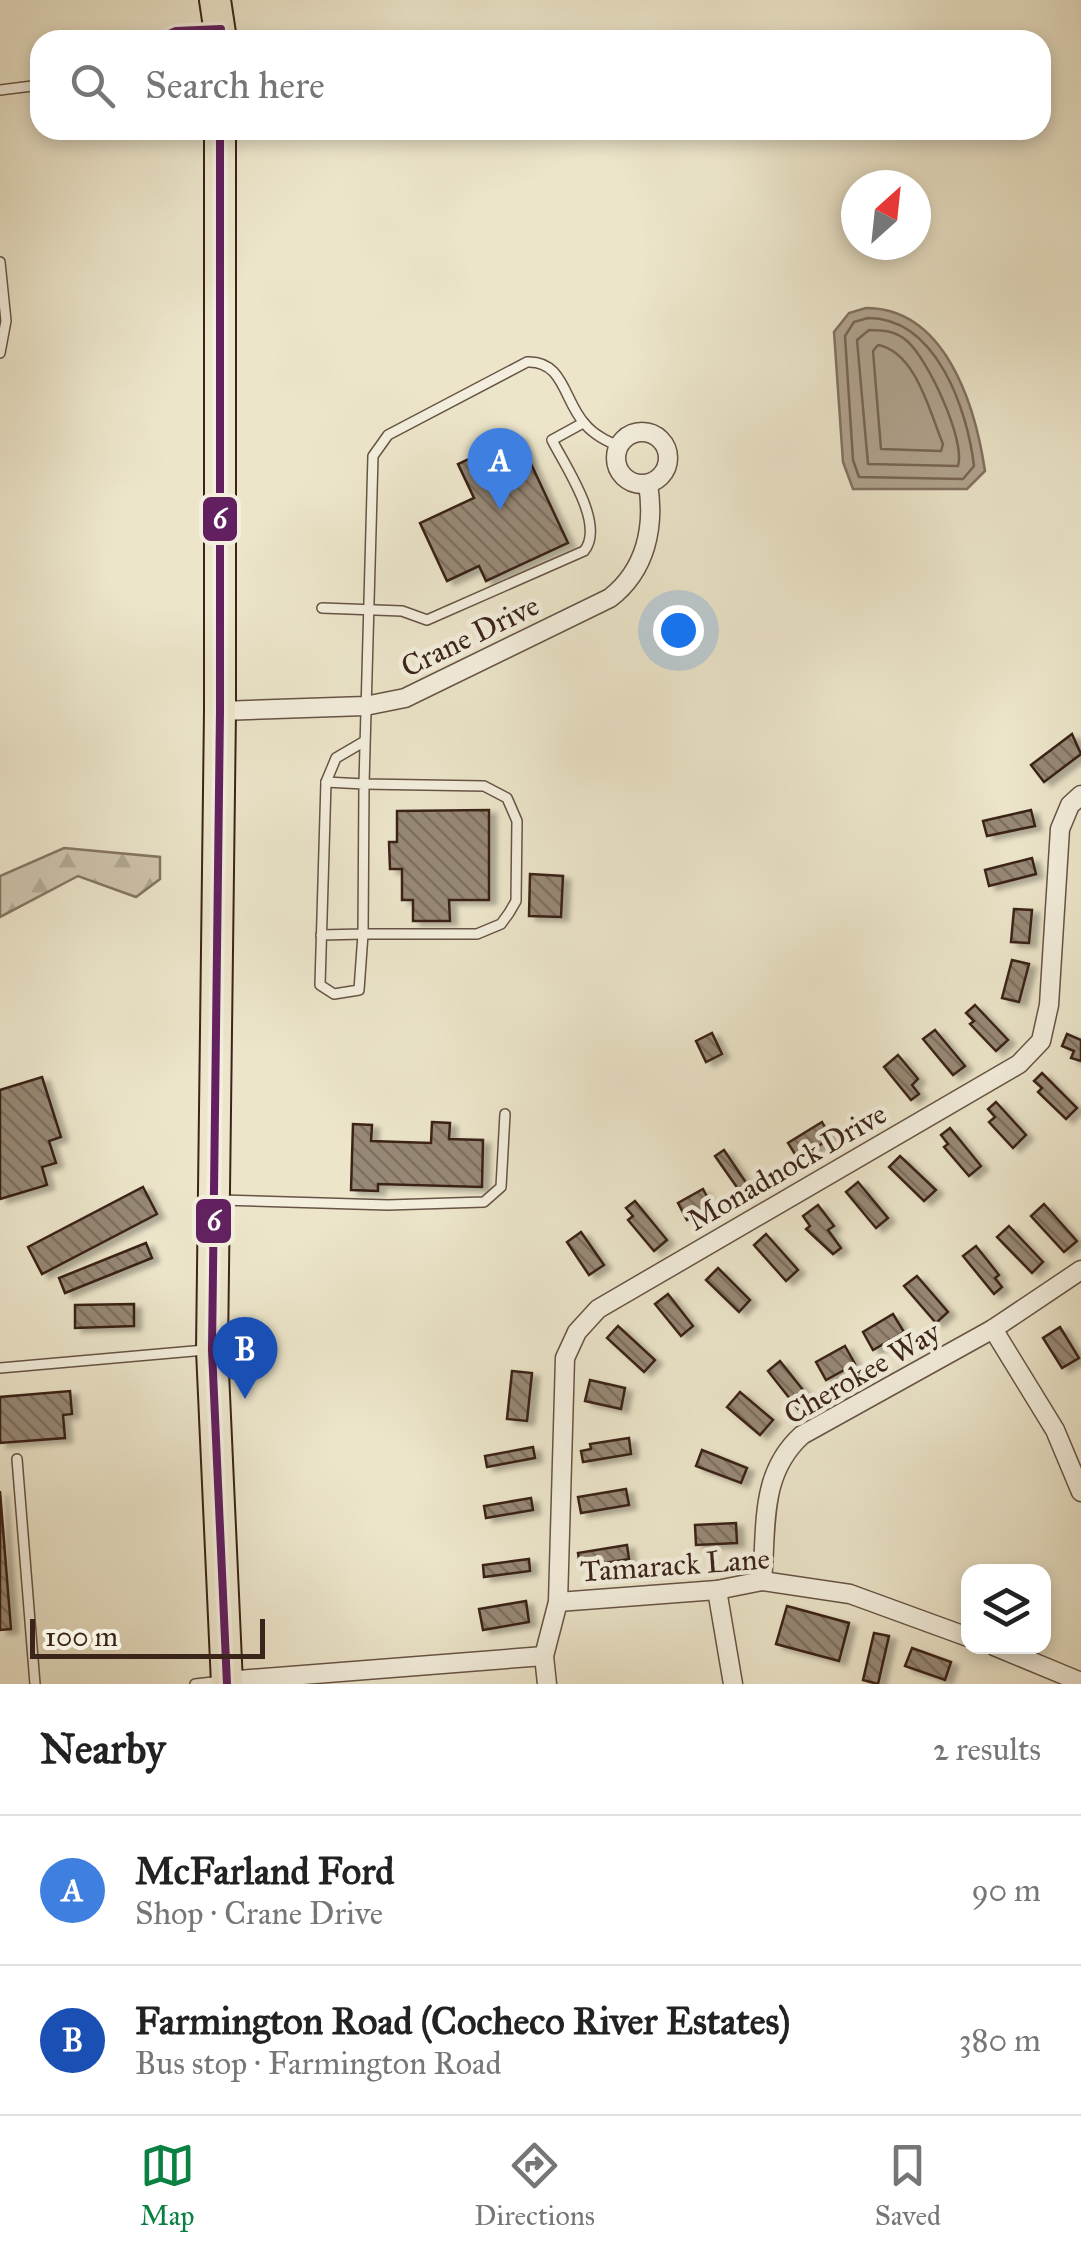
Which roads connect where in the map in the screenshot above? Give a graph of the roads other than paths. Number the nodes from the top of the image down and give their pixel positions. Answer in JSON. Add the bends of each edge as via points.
{"nodes":[{"id":1,"x":222,"y":17,"type":"edge"},
{"id":2,"x":179,"y":30,"type":"edge"},
{"id":3,"x":30,"y":86,"type":"edge"},
{"id":4,"x":0,"y":90,"type":"edge"},
{"id":5,"x":220,"y":140,"type":"edge"},
{"id":6,"x":0,"y":262,"type":"edge"},
{"id":7,"x":0,"y":353,"type":"edge"},
{"id":8,"x":583,"y":422,"type":"junction"},
{"id":9,"x":620,"y":447,"type":"junction"},
{"id":10,"x":648,"y":484,"type":"junction"},
{"id":11,"x":322,"y":608,"type":"dead end"},
{"id":12,"x":368,"y":609,"type":"junction"},
{"id":13,"x":364,"y":706,"type":"junction"},
{"id":14,"x":220,"y":711,"type":"junction"},
{"id":15,"x":365,"y":741,"type":"junction"},
{"id":16,"x":326,"y":782,"type":"junction"},
{"id":17,"x":364,"y":784,"type":"junction"},
{"id":18,"x":1081,"y":795,"type":"edge"},
{"id":19,"x":364,"y":934,"type":"junction"},
{"id":20,"x":321,"y":935,"type":"junction"},
{"id":21,"x":505,"y":1114,"type":"dead end"},
{"id":22,"x":214,"y":1200,"type":"junction"},
{"id":23,"x":1081,"y":1270,"type":"edge"},
{"id":24,"x":993,"y":1329,"type":"junction"},
{"id":25,"x":212,"y":1350,"type":"junction"},
{"id":26,"x":0,"y":1368,"type":"edge"},
{"id":27,"x":17,"y":1459,"type":"dead end"},
{"id":28,"x":1081,"y":1492,"type":"edge"},
{"id":29,"x":762,"y":1581,"type":"junction"},
{"id":30,"x":718,"y":1590,"type":"junction"},
{"id":31,"x":558,"y":1602,"type":"junction"},
{"id":32,"x":961,"y":1634,"type":"edge"},
{"id":33,"x":1013,"y":1654,"type":"edge"},
{"id":34,"x":544,"y":1656,"type":"junction"},
{"id":35,"x":227,"y":1682,"type":"edge"},
{"id":36,"x":1081,"y":1682,"type":"edge"},
{"id":37,"x":35,"y":1684,"type":"edge"},
{"id":38,"x":195,"y":1684,"type":"edge"},
{"id":39,"x":548,"y":1684,"type":"edge"},
{"id":40,"x":733,"y":1684,"type":"edge"}],
"edges":[{"from":1,"to":2,"type":"lane"},
{"from":3,"to":4,"type":"lane"},
{"from":5,"to":14,"type":"highway"},
{"from":6,"to":7,"type":"lane","via":[[6,321]]},
{"from":8,"to":9,"type":"lane"},
{"from":8,"to":12,"type":"lane","via":[[552,440],[589,518],[591,539],[584,552],[427,620],[402,610]]},
{"from":8,"to":12,"type":"lane","via":[[552,367],[528,362],[388,436],[373,456]]},
{"from":9,"to":10,"type":"street","via":[[620,472]]},
{"from":9,"to":10,"type":"street","name":"Crane Drive","via":[[628,436],[644,432],[664,445],[666,468]]},
{"from":10,"to":13,"type":"street","name":"Crane Drive","via":[[650,524],[641,560],[623,588],[424,691]]},
{"from":11,"to":12,"type":"lane"},
{"from":12,"to":13,"type":"lane"},
{"from":13,"to":14,"type":"street","name":"Crane Drive"},
{"from":13,"to":15,"type":"lane"},
{"from":14,"to":22,"type":"highway"},
{"from":15,"to":16,"type":"lane","via":[[336,758]]},
{"from":15,"to":17,"type":"lane"},
{"from":16,"to":17,"type":"lane"},
{"from":16,"to":20,"type":"lane"},
{"from":17,"to":19,"type":"lane"},
{"from":17,"to":19,"type":"lane","via":[[498,790],[514,809],[516,841],[516,901],[501,924],[477,934]]},
{"from":18,"to":31,"type":"street","name":"Monadnock Drive","via":[[1060,830],[1042,1041],[1019,1064],[598,1309],[577,1332],[565,1358]]},
{"from":19,"to":20,"type":"lane"},
{"from":19,"to":20,"type":"lane","via":[[362,982],[352,994],[320,985]]},
{"from":21,"to":22,"type":"lane","via":[[501,1187],[484,1202]]},
{"from":22,"to":25,"type":"highway"},
{"from":23,"to":24,"type":"street","name":"Cherokee Way"},
{"from":24,"to":28,"type":"street","via":[[1055,1430]]},
{"from":24,"to":29,"type":"street","name":"Cherokee Way","via":[[787,1448],[770,1484]]},
{"from":25,"to":26,"type":"lane"},
{"from":25,"to":35,"type":"highway"},
{"from":27,"to":37,"type":"lane"},
{"from":29,"to":30,"type":"street","name":"Tamarack Lane"},
{"from":29,"to":32,"type":"street","name":"Tamarack Lane","via":[[850,1594]]},
{"from":30,"to":31,"type":"street","name":"Tamarack Lane"},
{"from":30,"to":40,"type":"street"},
{"from":31,"to":34,"type":"street","name":"Monadnock Drive"},
{"from":33,"to":36,"type":"street"},
{"from":34,"to":35,"type":"street"},
{"from":34,"to":39,"type":"street"},
{"from":35,"to":38,"type":"lane"}]}
